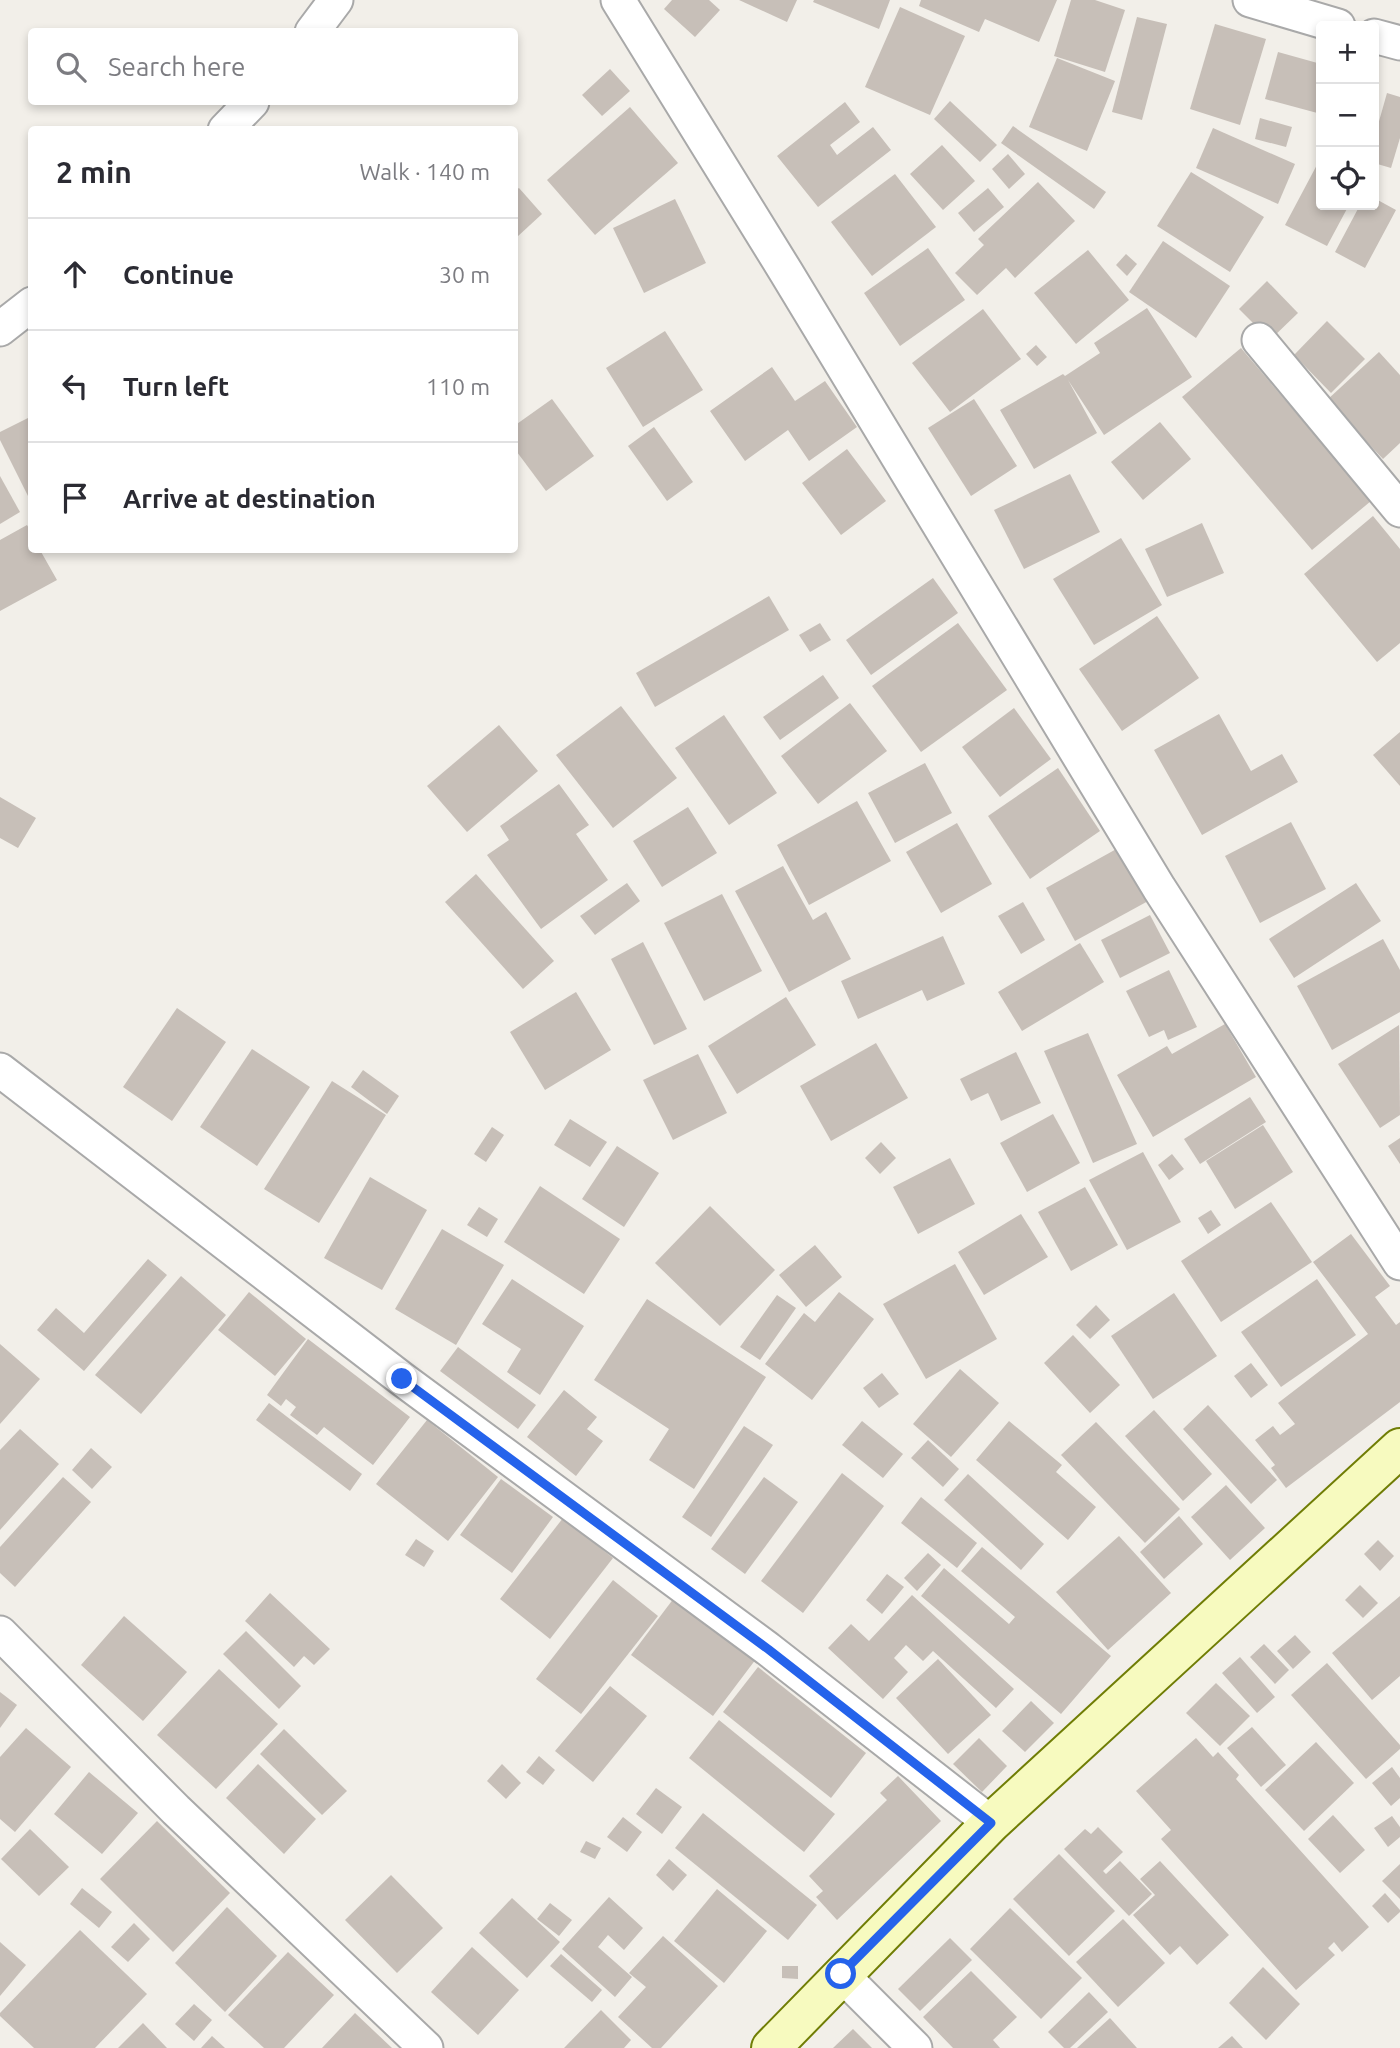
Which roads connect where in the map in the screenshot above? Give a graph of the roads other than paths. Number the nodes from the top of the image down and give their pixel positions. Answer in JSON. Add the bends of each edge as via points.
{"nodes":[{"id":1,"x":336,"y":0,"type":"edge"},
{"id":2,"x":618,"y":0,"type":"edge"},
{"id":3,"x":1250,"y":0,"type":"edge"},
{"id":4,"x":1321,"y":21,"type":"edge"},
{"id":5,"x":315,"y":28,"type":"edge"},
{"id":6,"x":1379,"y":37,"type":"edge"},
{"id":7,"x":1400,"y":43,"type":"edge"},
{"id":8,"x":249,"y":105,"type":"edge"},
{"id":9,"x":229,"y":126,"type":"edge"},
{"id":10,"x":28,"y":307,"type":"edge"},
{"id":11,"x":0,"y":329,"type":"edge"},
{"id":12,"x":1259,"y":340,"type":"dead end"},
{"id":13,"x":1400,"y":510,"type":"edge"},
{"id":14,"x":0,"y":1070,"type":"edge"},
{"id":15,"x":1400,"y":1263,"type":"edge"},
{"id":16,"x":1400,"y":1448,"type":"edge"},
{"id":17,"x":0,"y":1633,"type":"edge"},
{"id":18,"x":991,"y":1823,"type":"junction"},
{"id":19,"x":841,"y":1974,"type":"junction"},
{"id":20,"x":426,"y":2048,"type":"edge"},
{"id":21,"x":771,"y":2048,"type":"edge"},
{"id":22,"x":915,"y":2048,"type":"edge"}],
"edges":[{"from":1,"to":5,"type":"street"},
{"from":2,"to":15,"type":"street","via":[[1159,887]]},
{"from":3,"to":4,"type":"street"},
{"from":6,"to":7,"type":"street"},
{"from":8,"to":9,"type":"street"},
{"from":10,"to":11,"type":"street"},
{"from":12,"to":13,"type":"street"},
{"from":14,"to":18,"type":"street","via":[[402,1379],[768,1649]]},
{"from":16,"to":18,"type":"main road"},
{"from":17,"to":20,"type":"street","via":[[176,1810]]},
{"from":18,"to":19,"type":"main road"},
{"from":19,"to":21,"type":"main road"},
{"from":19,"to":22,"type":"street"}]}
